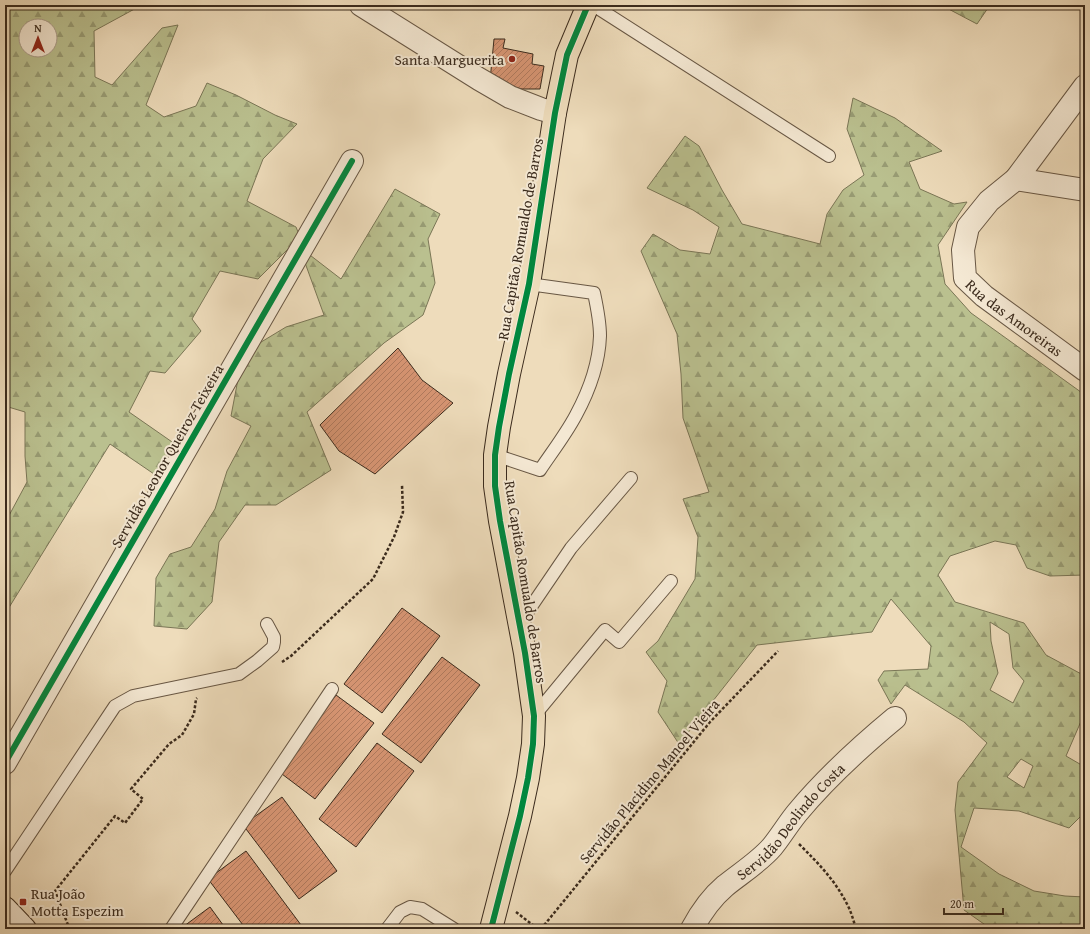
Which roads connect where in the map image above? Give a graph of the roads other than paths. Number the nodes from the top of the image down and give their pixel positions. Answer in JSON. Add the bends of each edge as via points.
{"nodes":[{"id":1,"x":361,"y":5,"type":"edge"},
{"id":2,"x":588,"y":5,"type":"edge"},
{"id":3,"x":593,"y":5,"type":"edge"},
{"id":4,"x":1085,"y":86,"type":"edge"},
{"id":5,"x":555,"y":113,"type":"junction"},
{"id":6,"x":829,"y":156,"type":"dead end"},
{"id":7,"x":352,"y":161,"type":"dead end"},
{"id":8,"x":1016,"y":179,"type":"junction"},
{"id":9,"x":1085,"y":190,"type":"edge"},
{"id":10,"x":529,"y":284,"type":"junction"},
{"id":11,"x":1085,"y":370,"type":"edge"},
{"id":12,"x":495,"y":455,"type":"junction"},
{"id":13,"x":631,"y":478,"type":"dead end"},
{"id":14,"x":671,"y":581,"type":"dead end"},
{"id":15,"x":520,"y":623,"type":"junction"},
{"id":16,"x":267,"y":624,"type":"dead end"},
{"id":17,"x":332,"y":689,"type":"dead end"},
{"id":18,"x":534,"y":716,"type":"junction"},
{"id":19,"x":895,"y":718,"type":"dead end"},
{"id":20,"x":5,"y":763,"type":"edge"},
{"id":21,"x":5,"y":871,"type":"edge"},
{"id":22,"x":5,"y":908,"type":"edge"},
{"id":23,"x":25,"y":929,"type":"edge"},
{"id":24,"x":171,"y":929,"type":"edge"},
{"id":25,"x":387,"y":929,"type":"edge"},
{"id":26,"x":454,"y":929,"type":"edge"},
{"id":27,"x":491,"y":929,"type":"edge"},
{"id":28,"x":692,"y":929,"type":"edge"}],
"edges":[{"from":1,"to":5,"type":"street","via":[[510,97]]},
{"from":2,"to":5,"type":"main road","name":"Rua Capitão Romualdo de Barros","via":[[567,55]]},
{"from":3,"to":6,"type":"lane"},
{"from":4,"to":8,"type":"street","name":"Rua das Amoreiras"},
{"from":5,"to":10,"type":"main road","name":"Rua Capitão Romualdo de Barros"},
{"from":7,"to":20,"type":"street","name":"Servidão Leonor Queiroz Teixeira"},
{"from":8,"to":9,"type":"street"},
{"from":8,"to":11,"type":"street","name":"Rua das Amoreiras","via":[[989,201],[968,227],[963,250],[965,278],[984,296]]},
{"from":10,"to":12,"type":"main road","name":"Rua Capitão Romualdo de Barros"},
{"from":10,"to":12,"type":"lane","via":[[594,293],[600,336],[596,360],[588,392],[576,416],[540,470]]},
{"from":12,"to":15,"type":"main road","name":"Rua Capitão Romualdo de Barros","via":[[495,486],[500,521]]},
{"from":13,"to":15,"type":"lane","via":[[571,548]]},
{"from":14,"to":18,"type":"lane","via":[[619,642],[606,630]]},
{"from":15,"to":18,"type":"main road","name":"Rua Capitão Romualdo de Barros"},
{"from":16,"to":21,"type":"lane","via":[[274,637],[273,647],[239,674],[133,696],[115,706]]},
{"from":17,"to":24,"type":"lane"},
{"from":18,"to":27,"type":"main road","name":"Rua Capitão Romualdo de Barros","via":[[528,778]]},
{"from":19,"to":28,"type":"street","name":"Servidão Deolindo Costa","via":[[863,744],[824,784],[797,813],[772,848],[724,887],[708,904]]},
{"from":22,"to":23,"type":"street"},
{"from":25,"to":26,"type":"lane","via":[[400,912],[410,908],[422,909]]}]}
